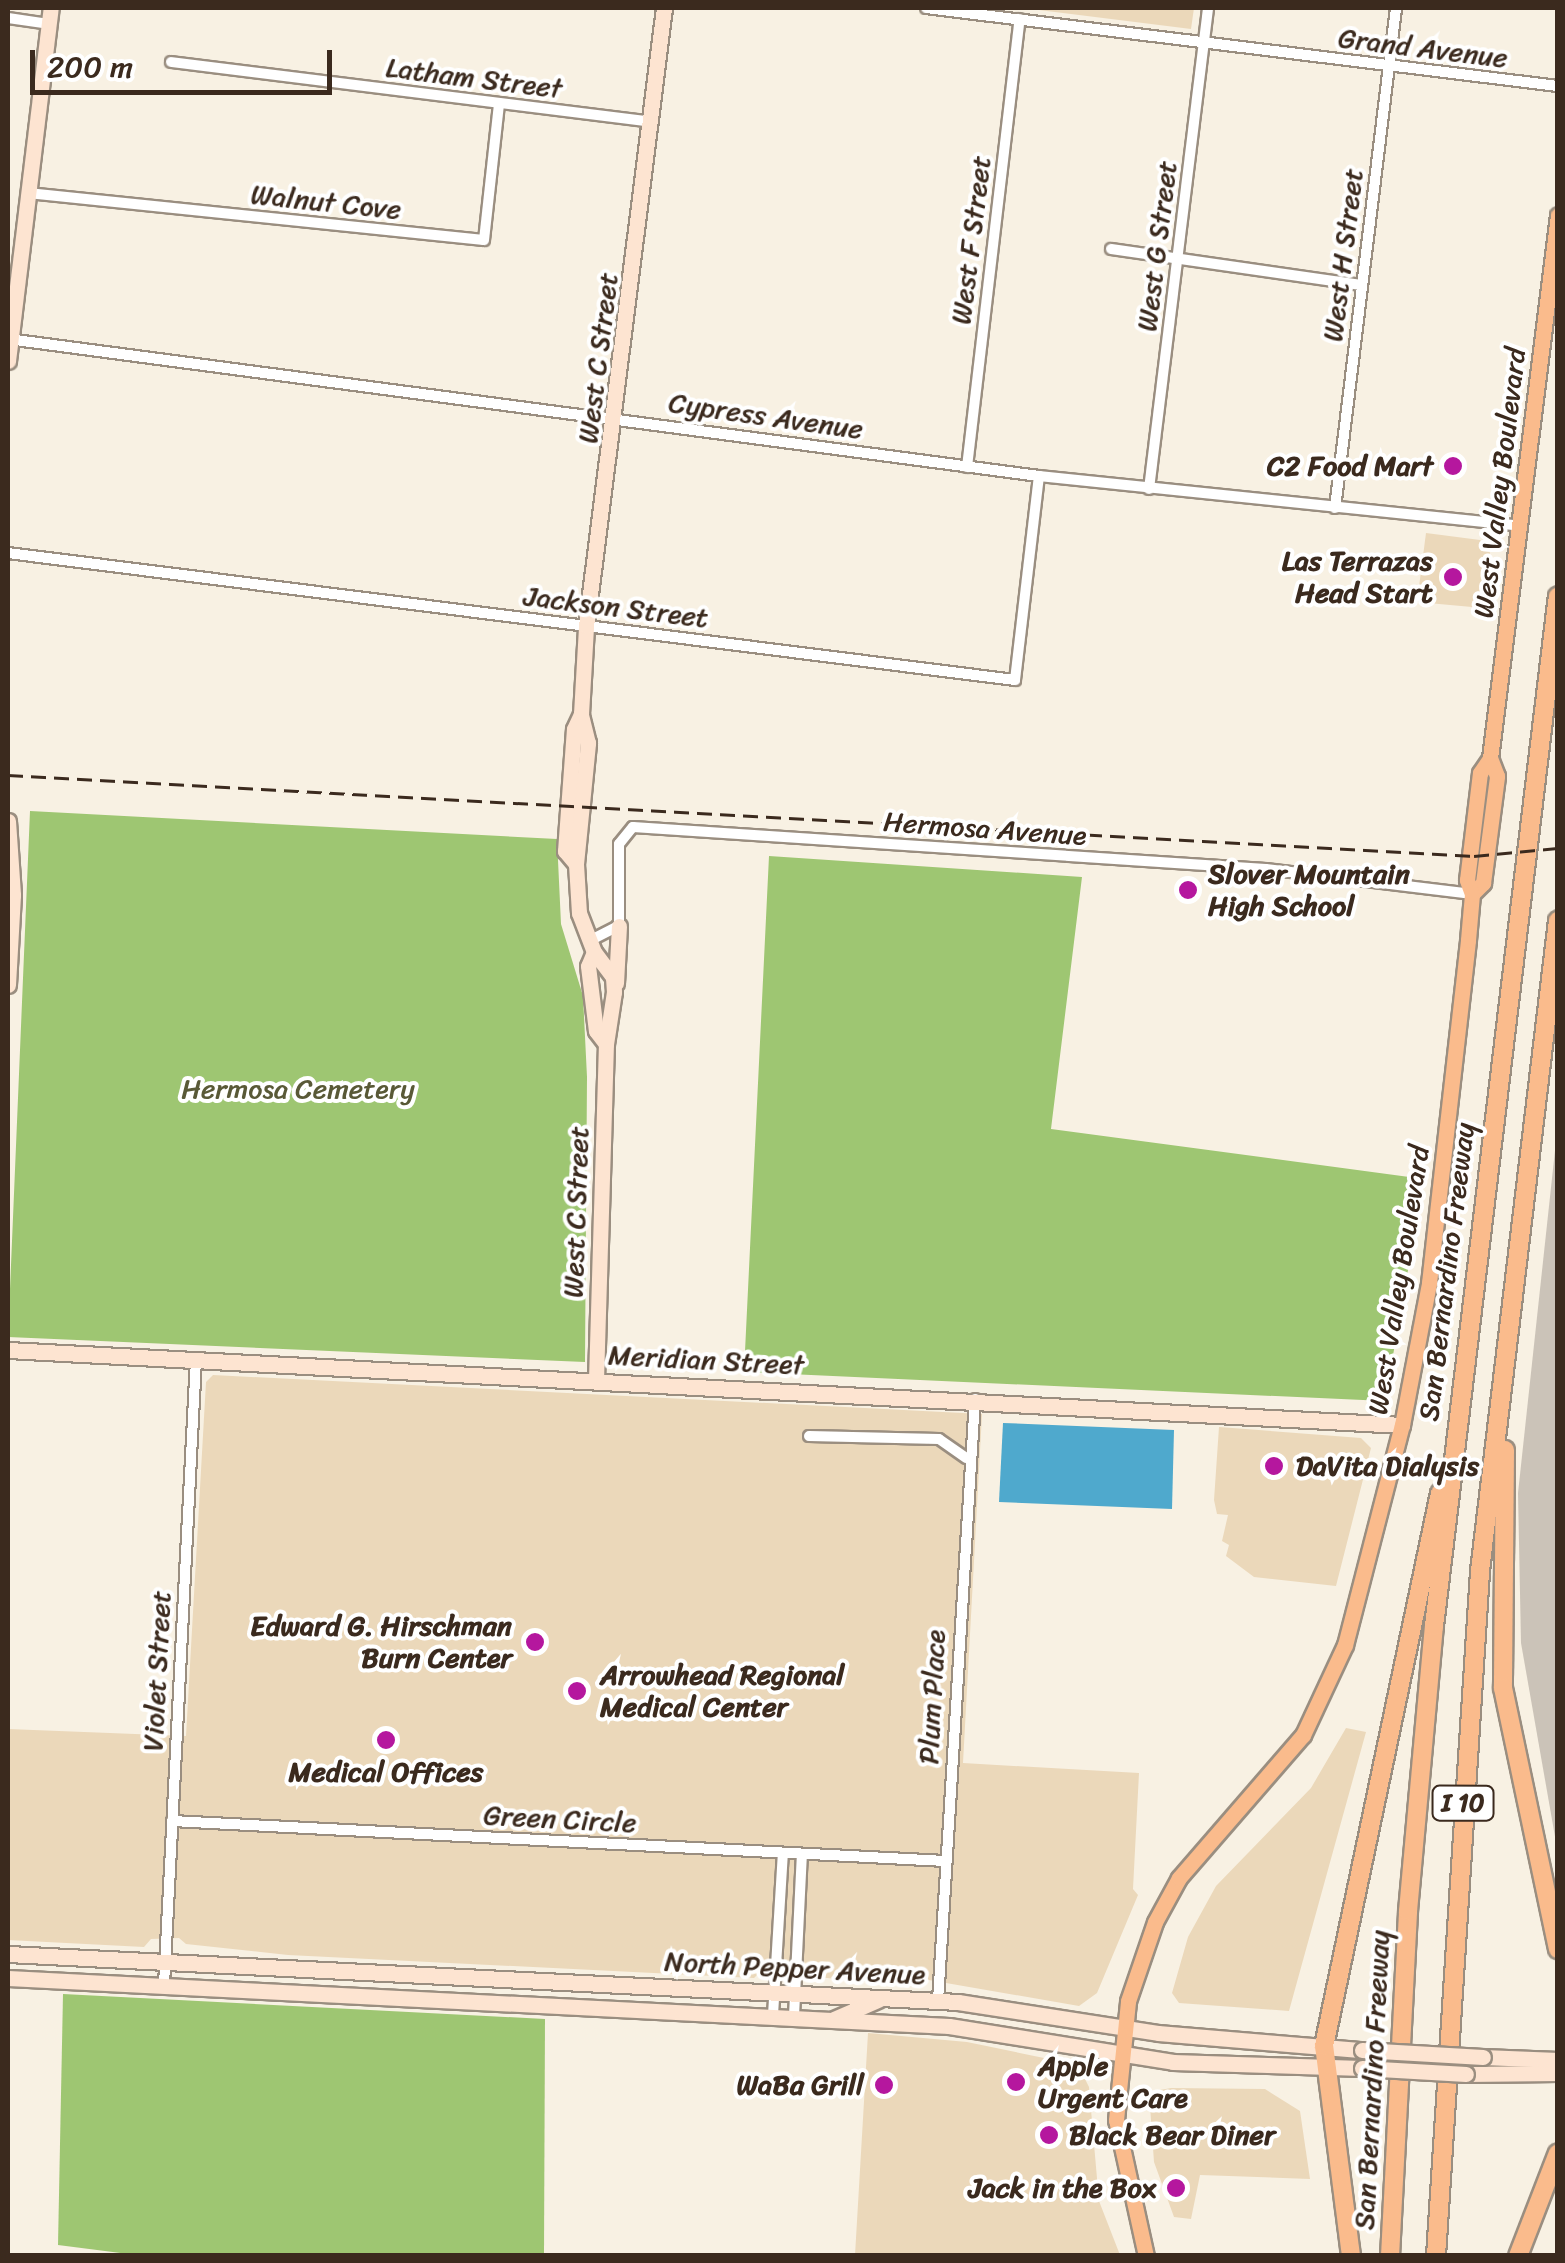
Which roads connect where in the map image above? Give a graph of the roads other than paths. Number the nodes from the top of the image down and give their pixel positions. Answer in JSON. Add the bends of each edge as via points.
{"nodes":[{"id":1,"x":664,"y":8,"type":"edge"},
{"id":2,"x":926,"y":8,"type":"edge"},
{"id":3,"x":1208,"y":8,"type":"edge"},
{"id":4,"x":1396,"y":8,"type":"edge"},
{"id":5,"x":50,"y":16,"type":"edge"},
{"id":6,"x":8,"y":18,"type":"edge"},
{"id":7,"x":1020,"y":19,"type":"junction"},
{"id":8,"x":1204,"y":42,"type":"junction"},
{"id":9,"x":170,"y":62,"type":"dead end"},
{"id":10,"x":1389,"y":68,"type":"junction"},
{"id":11,"x":1558,"y":86,"type":"edge"},
{"id":12,"x":498,"y":104,"type":"junction"},
{"id":13,"x":652,"y":122,"type":"junction"},
{"id":14,"x":28,"y":193,"type":"junction"},
{"id":15,"x":1558,"y":215,"type":"edge"},
{"id":16,"x":1111,"y":249,"type":"dead end"},
{"id":17,"x":1178,"y":258,"type":"junction"},
{"id":18,"x":1361,"y":284,"type":"junction"},
{"id":19,"x":9,"y":339,"type":"edge"},
{"id":20,"x":8,"y":361,"type":"edge"},
{"id":21,"x":616,"y":418,"type":"junction"},
{"id":22,"x":967,"y":467,"type":"junction"},
{"id":23,"x":1040,"y":476,"type":"junction"},
{"id":24,"x":1149,"y":489,"type":"junction"},
{"id":25,"x":1336,"y":508,"type":"junction"},
{"id":26,"x":1520,"y":526,"type":"junction"},
{"id":27,"x":8,"y":553,"type":"edge"},
{"id":28,"x":1558,"y":596,"type":"edge"},
{"id":29,"x":586,"y":626,"type":"junction"},
{"id":30,"x":8,"y":821,"type":"edge"},
{"id":31,"x":1472,"y":894,"type":"junction"},
{"id":32,"x":1558,"y":921,"type":"edge"},
{"id":33,"x":619,"y":926,"type":"junction"},
{"id":34,"x":592,"y":946,"type":"junction"},
{"id":35,"x":8,"y":985,"type":"edge"},
{"id":36,"x":614,"y":992,"type":"junction"},
{"id":37,"x":606,"y":1044,"type":"junction"},
{"id":38,"x":8,"y":1350,"type":"edge"},
{"id":39,"x":1507,"y":1351,"type":"junction"},
{"id":40,"x":196,"y":1360,"type":"junction"},
{"id":41,"x":596,"y":1380,"type":"junction"},
{"id":42,"x":975,"y":1398,"type":"junction"},
{"id":43,"x":1402,"y":1425,"type":"junction"},
{"id":44,"x":809,"y":1436,"type":"dead end"},
{"id":45,"x":1452,"y":1454,"type":"junction"},
{"id":46,"x":966,"y":1458,"type":"junction"},
{"id":47,"x":172,"y":1821,"type":"junction"},
{"id":48,"x":783,"y":1853,"type":"junction"},
{"id":49,"x":802,"y":1854,"type":"junction"},
{"id":50,"x":945,"y":1860,"type":"junction"},
{"id":51,"x":1558,"y":1948,"type":"edge"},
{"id":52,"x":8,"y":1954,"type":"edge"},
{"id":53,"x":165,"y":1961,"type":"junction"},
{"id":54,"x":8,"y":1978,"type":"edge"},
{"id":55,"x":164,"y":1985,"type":"junction"},
{"id":56,"x":775,"y":1992,"type":"junction"},
{"id":57,"x":796,"y":1993,"type":"junction"},
{"id":58,"x":881,"y":1998,"type":"junction"},
{"id":59,"x":938,"y":2000,"type":"junction"},
{"id":60,"x":774,"y":2015,"type":"junction"},
{"id":61,"x":794,"y":2016,"type":"junction"},
{"id":62,"x":834,"y":2019,"type":"junction"},
{"id":63,"x":1123,"y":2026,"type":"junction"},
{"id":64,"x":1324,"y":2046,"type":"junction"},
{"id":65,"x":1118,"y":2052,"type":"junction"},
{"id":66,"x":1558,"y":2060,"type":"edge"},
{"id":67,"x":1420,"y":2063,"type":"junction"},
{"id":68,"x":1482,"y":2066,"type":"junction"},
{"id":69,"x":1323,"y":2067,"type":"junction"},
{"id":70,"x":1558,"y":2073,"type":"edge"},
{"id":71,"x":1558,"y":2153,"type":"edge"},
{"id":72,"x":1146,"y":2256,"type":"edge"},
{"id":73,"x":1351,"y":2256,"type":"edge"},
{"id":74,"x":1390,"y":2256,"type":"edge"},
{"id":75,"x":1436,"y":2256,"type":"edge"},
{"id":76,"x":1518,"y":2256,"type":"edge"}],
"edges":[{"from":1,"to":13,"type":"street","name":"West C Street"},
{"from":2,"to":7,"type":"street","name":"Grand Avenue"},
{"from":3,"to":8,"type":"street","name":"West G Street"},
{"from":4,"to":10,"type":"street","name":"West H Street"},
{"from":5,"to":6,"type":"street"},
{"from":5,"to":14,"type":"street"},
{"from":7,"to":8,"type":"street","name":"Grand Avenue"},
{"from":7,"to":22,"type":"street","name":"West F Street"},
{"from":8,"to":10,"type":"street","name":"Grand Avenue"},
{"from":8,"to":17,"type":"street","name":"West G Street"},
{"from":9,"to":12,"type":"street","name":"Latham Street"},
{"from":10,"to":11,"type":"street","name":"Grand Avenue"},
{"from":10,"to":18,"type":"street","name":"West H Street"},
{"from":12,"to":13,"type":"street","name":"Latham Street"},
{"from":12,"to":14,"type":"street","name":"Walnut Cove","via":[[484,240]]},
{"from":13,"to":21,"type":"street","name":"West C Street"},
{"from":14,"to":19,"type":"street"},
{"from":15,"to":26,"type":"main road","name":"West Valley Boulevard"},
{"from":16,"to":17,"type":"street"},
{"from":17,"to":18,"type":"street"},
{"from":17,"to":24,"type":"street","name":"West G Street"},
{"from":18,"to":25,"type":"street","name":"West H Street"},
{"from":19,"to":20,"type":"street"},
{"from":19,"to":21,"type":"street","name":"Cypress Avenue"},
{"from":21,"to":22,"type":"street","name":"Cypress Avenue"},
{"from":21,"to":29,"type":"street","name":"West C Street"},
{"from":22,"to":23,"type":"street","name":"Cypress Avenue"},
{"from":23,"to":24,"type":"street","name":"Cypress Avenue"},
{"from":23,"to":29,"type":"street","name":"Jackson Street","via":[[1015,680]]},
{"from":24,"to":25,"type":"street","name":"Cypress Avenue"},
{"from":25,"to":26,"type":"street","name":"Cypress Avenue"},
{"from":26,"to":31,"type":"main road","name":"West Valley Boulevard","via":[[1490,758],[1497,776],[1483,883]]},
{"from":27,"to":29,"type":"street","name":"Jackson Street"},
{"from":28,"to":45,"type":"highway","name":"San Bernardino Freeway","number":"I 10"},
{"from":29,"to":34,"type":"street","name":"West C Street","via":[[582,714],[588,743],[576,864],[579,913]]},
{"from":30,"to":35,"type":"street"},
{"from":31,"to":33,"type":"street","name":"Hermosa Avenue","via":[[1266,870],[633,828],[619,844]]},
{"from":31,"to":43,"type":"main road","name":"West Valley Boulevard","via":[[1434,1238]]},
{"from":32,"to":39,"type":"highway","number":"I 10"},
{"from":33,"to":34,"type":"street"},
{"from":33,"to":36,"type":"street"},
{"from":34,"to":36,"type":"street","name":"West C Street","via":[[612,976]]},
{"from":34,"to":37,"type":"street","name":"West C Street","via":[[596,1030]]},
{"from":36,"to":37,"type":"street","name":"West C Street"},
{"from":37,"to":41,"type":"street","name":"West C Street"},
{"from":38,"to":40,"type":"street","name":"Meridian Street"},
{"from":39,"to":51,"type":"highway","via":[[1504,1688]]},
{"from":39,"to":75,"type":"highway","number":"I 10","via":[[1480,1571]]},
{"from":40,"to":41,"type":"street","name":"Meridian Street"},
{"from":40,"to":47,"type":"street","name":"Violet Street"},
{"from":41,"to":42,"type":"street","name":"Meridian Street"},
{"from":42,"to":43,"type":"street","name":"Meridian Street"},
{"from":42,"to":46,"type":"street","name":"Plum Place"},
{"from":43,"to":63,"type":"main road","name":"West Valley Boulevard","via":[[1329,1691],[1273,1776],[1179,1878],[1136,1972]]},
{"from":44,"to":46,"type":"street","via":[[940,1439]]},
{"from":45,"to":64,"type":"highway","via":[[1432,1520]]},
{"from":45,"to":74,"type":"highway","name":"San Bernardino Freeway","number":"I 10","via":[[1408,1912]]},
{"from":46,"to":50,"type":"street","name":"Plum Place"},
{"from":47,"to":48,"type":"street","name":"Green Circle"},
{"from":47,"to":53,"type":"street","name":"Violet Street"},
{"from":48,"to":49,"type":"street","name":"Green Circle"},
{"from":48,"to":56,"type":"street"},
{"from":49,"to":50,"type":"street","name":"Green Circle"},
{"from":49,"to":57,"type":"street"},
{"from":50,"to":59,"type":"street","name":"Plum Place"},
{"from":52,"to":53,"type":"street","name":"North Pepper Avenue"},
{"from":53,"to":55,"type":"street","name":"Violet Street"},
{"from":53,"to":56,"type":"street","name":"North Pepper Avenue"},
{"from":54,"to":55,"type":"street","name":"North Pepper Avenue"},
{"from":55,"to":60,"type":"street","name":"North Pepper Avenue"},
{"from":56,"to":57,"type":"street","name":"North Pepper Avenue"},
{"from":56,"to":60,"type":"street"},
{"from":57,"to":58,"type":"street","name":"North Pepper Avenue"},
{"from":57,"to":61,"type":"street"},
{"from":58,"to":59,"type":"street","name":"North Pepper Avenue"},
{"from":58,"to":62,"type":"street"},
{"from":59,"to":63,"type":"street","name":"North Pepper Avenue"},
{"from":60,"to":61,"type":"street","name":"North Pepper Avenue"},
{"from":61,"to":62,"type":"street","name":"North Pepper Avenue"},
{"from":62,"to":65,"type":"street","name":"North Pepper Avenue","via":[[966,2028]]},
{"from":63,"to":64,"type":"street","name":"North Pepper Avenue"},
{"from":63,"to":65,"type":"main road","name":"West Valley Boulevard"},
{"from":64,"to":67,"type":"street","name":"North Pepper Avenue","bridge":true},
{"from":64,"to":69,"type":"highway"},
{"from":65,"to":69,"type":"street","name":"North Pepper Avenue","via":[[1208,2065]]},
{"from":65,"to":72,"type":"main road","name":"West Valley Boulevard","via":[[1119,2144]]},
{"from":66,"to":68,"type":"street"},
{"from":67,"to":68,"type":"street","bridge":true},
{"from":67,"to":69,"type":"street","name":"North Pepper Avenue","bridge":true},
{"from":68,"to":70,"type":"street"},
{"from":69,"to":73,"type":"highway"},
{"from":71,"to":76,"type":"highway"}]}
